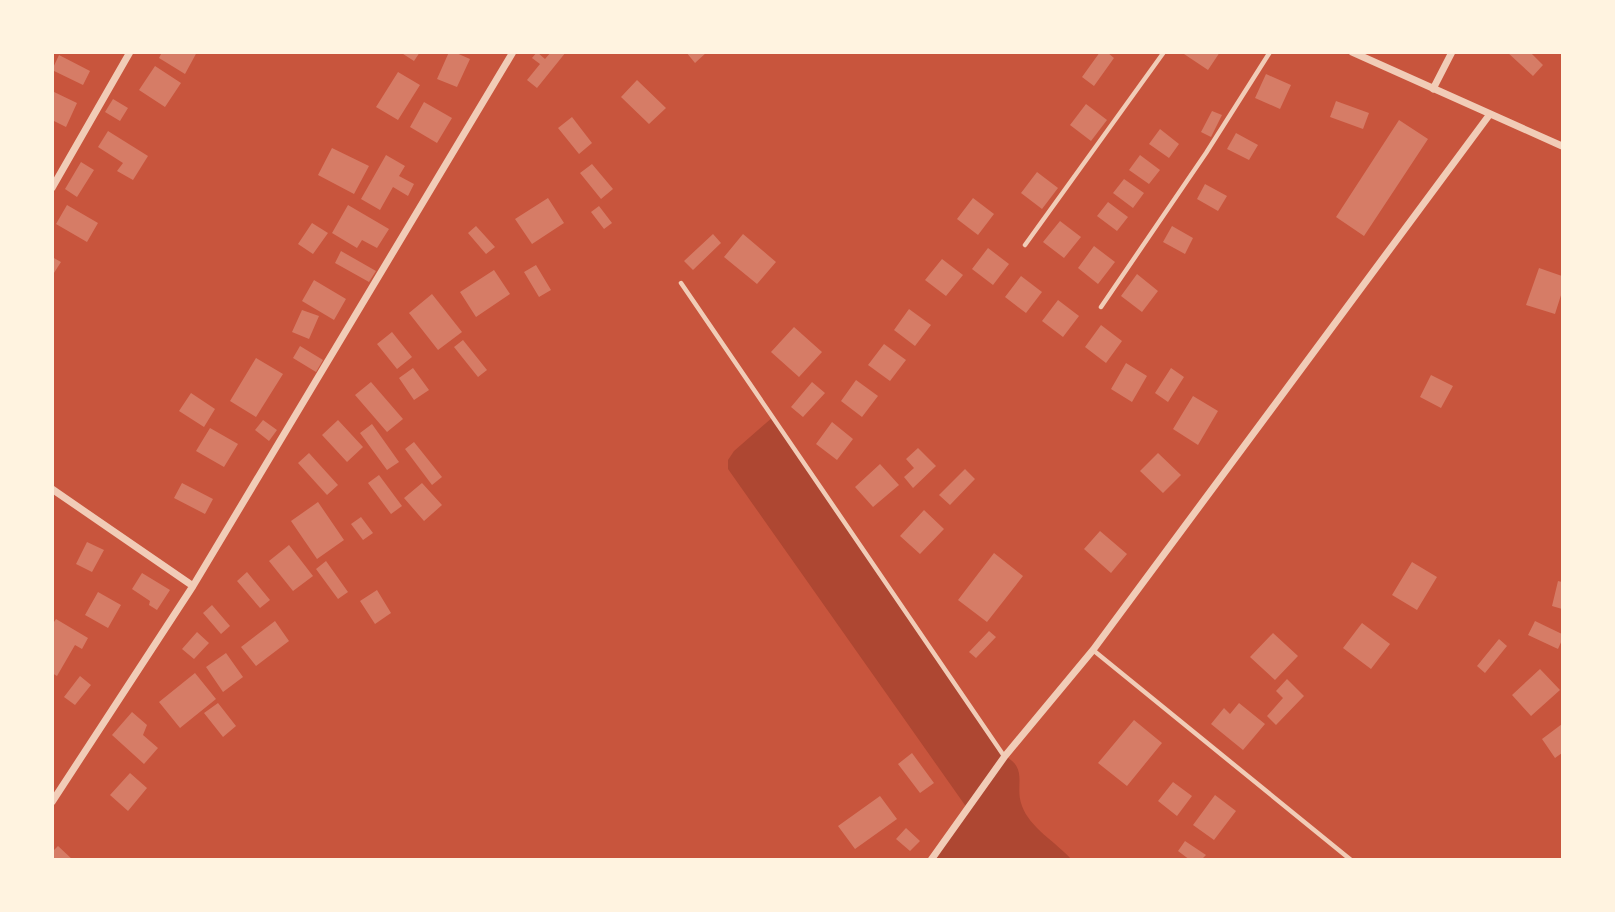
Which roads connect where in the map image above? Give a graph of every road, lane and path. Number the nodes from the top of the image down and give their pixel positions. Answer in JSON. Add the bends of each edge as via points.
{"nodes":[{"id":1,"x":130,"y":52,"type":"edge"},
{"id":2,"x":513,"y":52,"type":"edge"},
{"id":3,"x":1164,"y":52,"type":"edge"},
{"id":4,"x":1270,"y":52,"type":"edge"},
{"id":5,"x":1352,"y":52,"type":"edge"},
{"id":6,"x":1452,"y":52,"type":"edge"},
{"id":7,"x":1433,"y":89,"type":"junction"},
{"id":8,"x":1490,"y":114,"type":"junction"},
{"id":9,"x":1563,"y":146,"type":"edge"},
{"id":10,"x":52,"y":188,"type":"edge"},
{"id":11,"x":1025,"y":245,"type":"dead end"},
{"id":12,"x":681,"y":283,"type":"dead end"},
{"id":13,"x":1101,"y":307,"type":"dead end"},
{"id":14,"x":52,"y":489,"type":"edge"},
{"id":15,"x":194,"y":586,"type":"junction"},
{"id":16,"x":1093,"y":650,"type":"junction"},
{"id":17,"x":1005,"y":757,"type":"junction"},
{"id":18,"x":52,"y":802,"type":"edge"},
{"id":19,"x":931,"y":859,"type":"edge"},
{"id":20,"x":1351,"y":859,"type":"edge"}],
"edges":[{"from":1,"to":10,"type":"street"},
{"from":2,"to":15,"type":"street"},
{"from":3,"to":11,"type":"lane"},
{"from":4,"to":13,"type":"lane"},
{"from":5,"to":7,"type":"street"},
{"from":6,"to":7,"type":"street"},
{"from":7,"to":8,"type":"street"},
{"from":8,"to":9,"type":"street"},
{"from":8,"to":16,"type":"street"},
{"from":12,"to":17,"type":"lane"},
{"from":14,"to":15,"type":"street"},
{"from":15,"to":18,"type":"street"},
{"from":16,"to":17,"type":"street"},
{"from":16,"to":20,"type":"lane"},
{"from":17,"to":19,"type":"street"}]}
